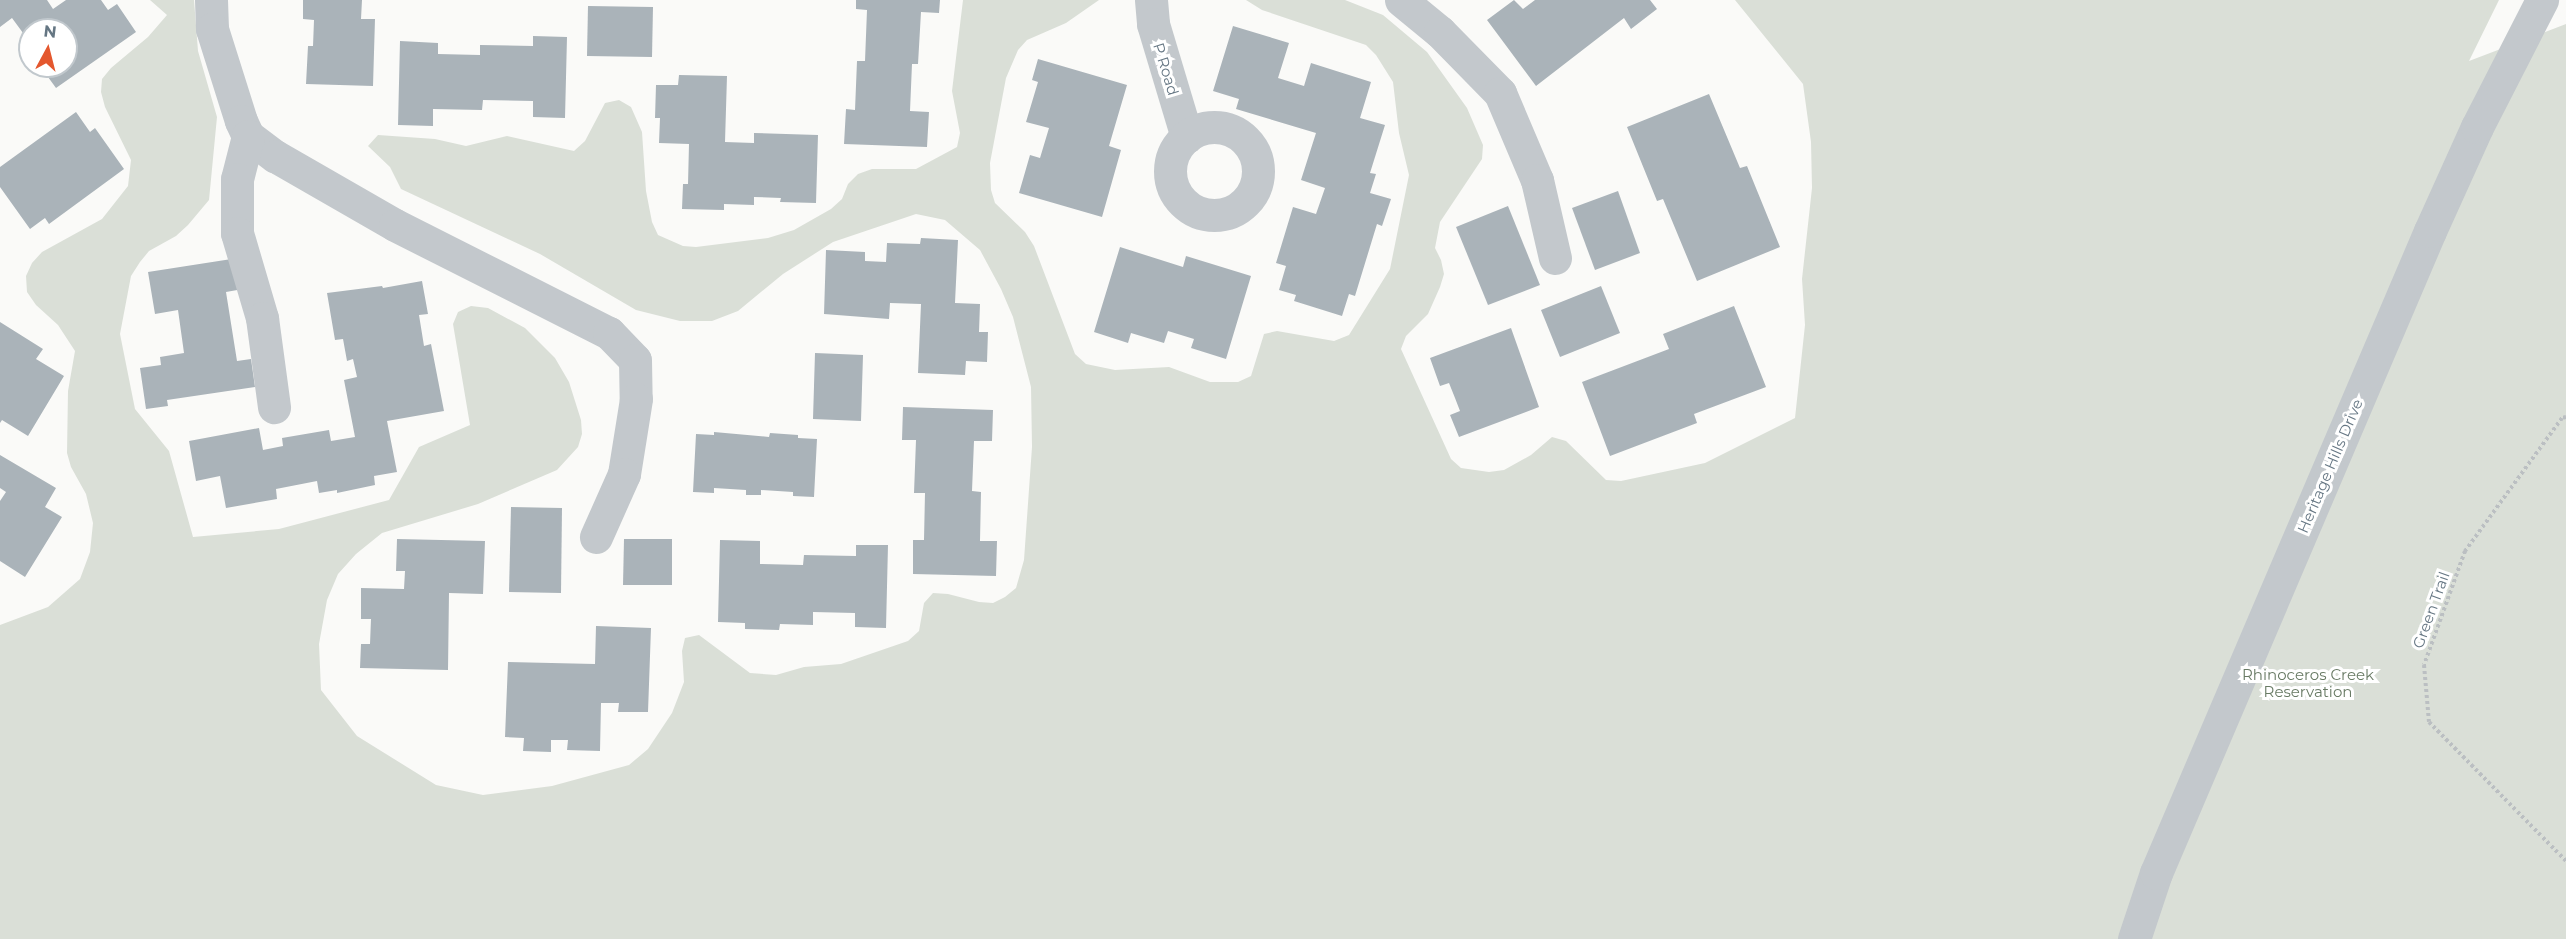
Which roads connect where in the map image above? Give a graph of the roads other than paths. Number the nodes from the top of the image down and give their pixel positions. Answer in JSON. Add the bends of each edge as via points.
{"nodes":[{"id":1,"x":211,"y":0,"type":"edge"},
{"id":2,"x":1151,"y":0,"type":"edge"},
{"id":3,"x":1401,"y":0,"type":"edge"},
{"id":4,"x":2542,"y":0,"type":"edge"},
{"id":5,"x":248,"y":136,"type":"junction"},
{"id":6,"x":1187,"y":136,"type":"dead end"},
{"id":7,"x":1555,"y":258,"type":"dead end"},
{"id":8,"x":274,"y":407,"type":"dead end"},
{"id":9,"x":596,"y":537,"type":"dead end"},
{"id":10,"x":2134,"y":939,"type":"edge"}],
"edges":[{"from":1,"to":5,"type":"street","via":[[212,29]]},
{"from":2,"to":6,"type":"street","name":"P Road","via":[[1153,24]]},
{"from":3,"to":7,"type":"street","via":[[1440,32],[1500,93],[1537,180]]},
{"from":4,"to":10,"type":"street","name":"Heritage Hills Drive","via":[[2430,231],[2156,873]]},
{"from":5,"to":8,"type":"street","via":[[237,179],[237,232],[262,318]]},
{"from":5,"to":9,"type":"street","via":[[275,156],[395,225],[609,333],[635,360],[636,399],[624,474]]}]}
